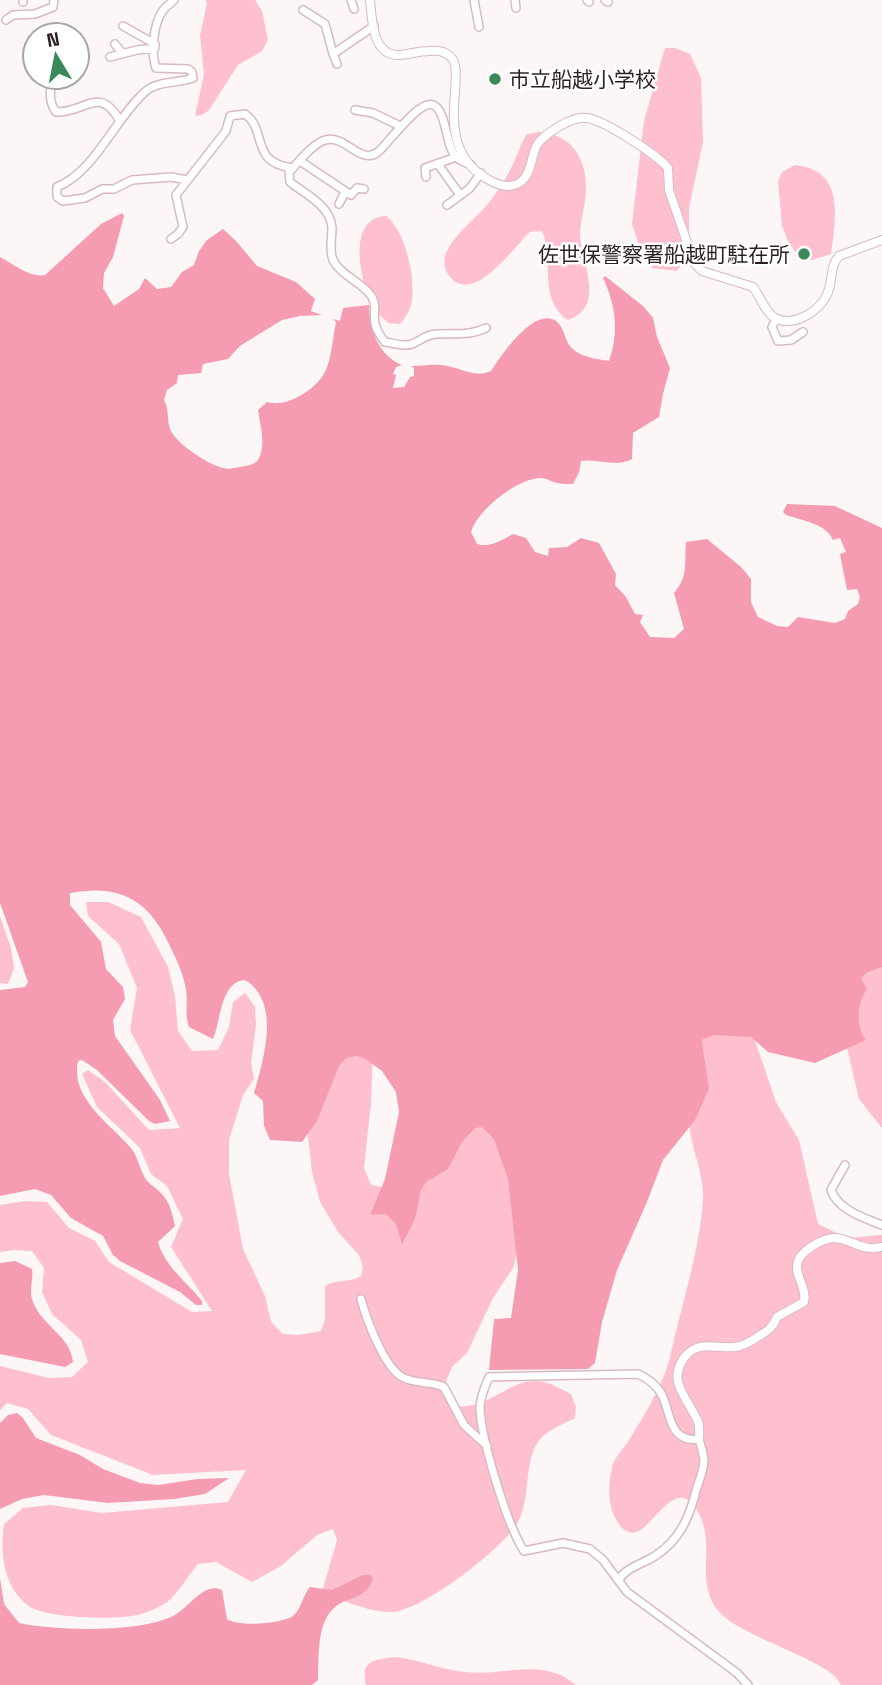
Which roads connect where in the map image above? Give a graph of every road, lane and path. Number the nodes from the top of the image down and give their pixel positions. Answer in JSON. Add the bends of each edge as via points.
{"nodes":[{"id":1,"x":54,"y":0,"type":"edge"},
{"id":2,"x":174,"y":0,"type":"edge"},
{"id":3,"x":351,"y":0,"type":"edge"},
{"id":4,"x":370,"y":0,"type":"edge"},
{"id":5,"x":474,"y":0,"type":"edge"},
{"id":6,"x":354,"y":9,"type":"dead end"},
{"id":7,"x":303,"y":10,"type":"dead end"},
{"id":8,"x":6,"y":20,"type":"dead end"},
{"id":9,"x":123,"y":26,"type":"dead end"},
{"id":10,"x":374,"y":26,"type":"junction"},
{"id":11,"x":479,"y":27,"type":"dead end"},
{"id":12,"x":115,"y":44,"type":"dead end"},
{"id":13,"x":155,"y":46,"type":"junction"},
{"id":14,"x":122,"y":53,"type":"junction"},
{"id":15,"x":333,"y":54,"type":"junction"},
{"id":16,"x":110,"y":57,"type":"dead end"},
{"id":17,"x":337,"y":64,"type":"dead end"},
{"id":18,"x":50,"y":91,"type":"edge"},
{"id":19,"x":355,"y":110,"type":"dead end"},
{"id":20,"x":120,"y":121,"type":"junction"},
{"id":21,"x":400,"y":126,"type":"junction"},
{"id":22,"x":456,"y":157,"type":"junction"},
{"id":23,"x":300,"y":161,"type":"junction"},
{"id":24,"x":438,"y":164,"type":"junction"},
{"id":25,"x":471,"y":165,"type":"junction"},
{"id":26,"x":293,"y":168,"type":"junction"},
{"id":27,"x":481,"y":173,"type":"junction"},
{"id":28,"x":426,"y":177,"type":"dead end"},
{"id":29,"x":187,"y":180,"type":"junction"},
{"id":30,"x":364,"y":189,"type":"dead end"},
{"id":31,"x":345,"y":192,"type":"junction"},
{"id":32,"x":460,"y":195,"type":"junction"},
{"id":33,"x":339,"y":204,"type":"dead end"},
{"id":34,"x":447,"y":205,"type":"dead end"},
{"id":35,"x":171,"y":239,"type":"dead end"},
{"id":36,"x":882,"y":240,"type":"edge"},
{"id":37,"x":776,"y":318,"type":"junction"},
{"id":38,"x":486,"y":328,"type":"dead end"},
{"id":39,"x":803,"y":332,"type":"dead end"},
{"id":40,"x":845,"y":1165,"type":"dead end"},
{"id":41,"x":882,"y":1225,"type":"edge"},
{"id":42,"x":882,"y":1247,"type":"edge"},
{"id":43,"x":360,"y":1299,"type":"dead end"},
{"id":44,"x":699,"y":1438,"type":"junction"},
{"id":45,"x":486,"y":1446,"type":"junction"},
{"id":46,"x":619,"y":1580,"type":"junction"},
{"id":47,"x":748,"y":1685,"type":"edge"}],
"edges":[{"from":1,"to":8,"type":"street","via":[[53,7]]},
{"from":2,"to":13,"type":"street","via":[[158,21]]},
{"from":3,"to":6,"type":"street"},
{"from":4,"to":10,"type":"street"},
{"from":5,"to":11,"type":"street"},
{"from":7,"to":15,"type":"street","via":[[325,24]]},
{"from":9,"to":13,"type":"street"},
{"from":10,"to":15,"type":"street"},
{"from":10,"to":25,"type":"street","via":[[381,48],[388,54],[440,50],[455,62],[455,133]]},
{"from":12,"to":14,"type":"street"},
{"from":13,"to":14,"type":"street"},
{"from":13,"to":20,"type":"street","via":[[156,68],[188,69],[193,78],[147,89]]},
{"from":14,"to":16,"type":"street"},
{"from":15,"to":17,"type":"street"},
{"from":18,"to":20,"type":"street","via":[[56,113],[105,102]]},
{"from":19,"to":21,"type":"street"},
{"from":20,"to":29,"type":"street","via":[[76,178],[57,187],[57,197],[63,201],[85,198],[132,180]]},
{"from":21,"to":22,"type":"street","via":[[433,104],[439,109]]},
{"from":21,"to":23,"type":"street","via":[[371,156],[338,139],[326,139]]},
{"from":22,"to":24,"type":"street"},
{"from":22,"to":25,"type":"street"},
{"from":23,"to":26,"type":"street"},
{"from":23,"to":31,"type":"street"},
{"from":24,"to":28,"type":"street","via":[[425,169]]},
{"from":24,"to":32,"type":"street"},
{"from":25,"to":27,"type":"street"},
{"from":26,"to":29,"type":"street","via":[[272,162],[263,152],[251,119],[236,115],[230,116],[226,131]]},
{"from":26,"to":38,"type":"street","via":[[290,182],[329,215],[333,260],[371,295],[373,323],[385,342],[412,344],[424,336],[475,333]]},
{"from":27,"to":32,"type":"street"},
{"from":27,"to":37,"type":"street","via":[[503,186],[515,185],[524,179],[537,145],[550,133],[581,117],[598,121],[668,168],[669,190],[694,262],[702,271],[753,287]]},
{"from":29,"to":35,"type":"street","via":[[176,195],[183,227]]},
{"from":30,"to":31,"type":"street","via":[[357,188],[351,195]]},
{"from":31,"to":33,"type":"street"},
{"from":32,"to":34,"type":"street"},
{"from":36,"to":37,"type":"street","via":[[834,261],[828,292],[814,312],[787,320]]},
{"from":37,"to":39,"type":"street","via":[[772,327],[778,341]]},
{"from":40,"to":41,"type":"street","via":[[831,1190],[834,1198]]},
{"from":42,"to":44,"type":"street","via":[[825,1240],[798,1261],[804,1302],[777,1317],[773,1327],[743,1346],[709,1345],[691,1350],[678,1374],[680,1391],[699,1424]]},
{"from":43,"to":45,"type":"street","via":[[373,1335],[399,1376],[444,1387],[464,1425]]},
{"from":44,"to":45,"type":"street","via":[[690,1440],[676,1432],[657,1388],[638,1374],[536,1375],[489,1377],[480,1407]]},
{"from":44,"to":46,"type":"street","via":[[704,1460],[682,1531],[669,1546],[623,1573]]},
{"from":45,"to":46,"type":"street","via":[[511,1528],[524,1551],[563,1543],[579,1545],[597,1555]]},
{"from":46,"to":47,"type":"street","via":[[627,1592]]}]}
